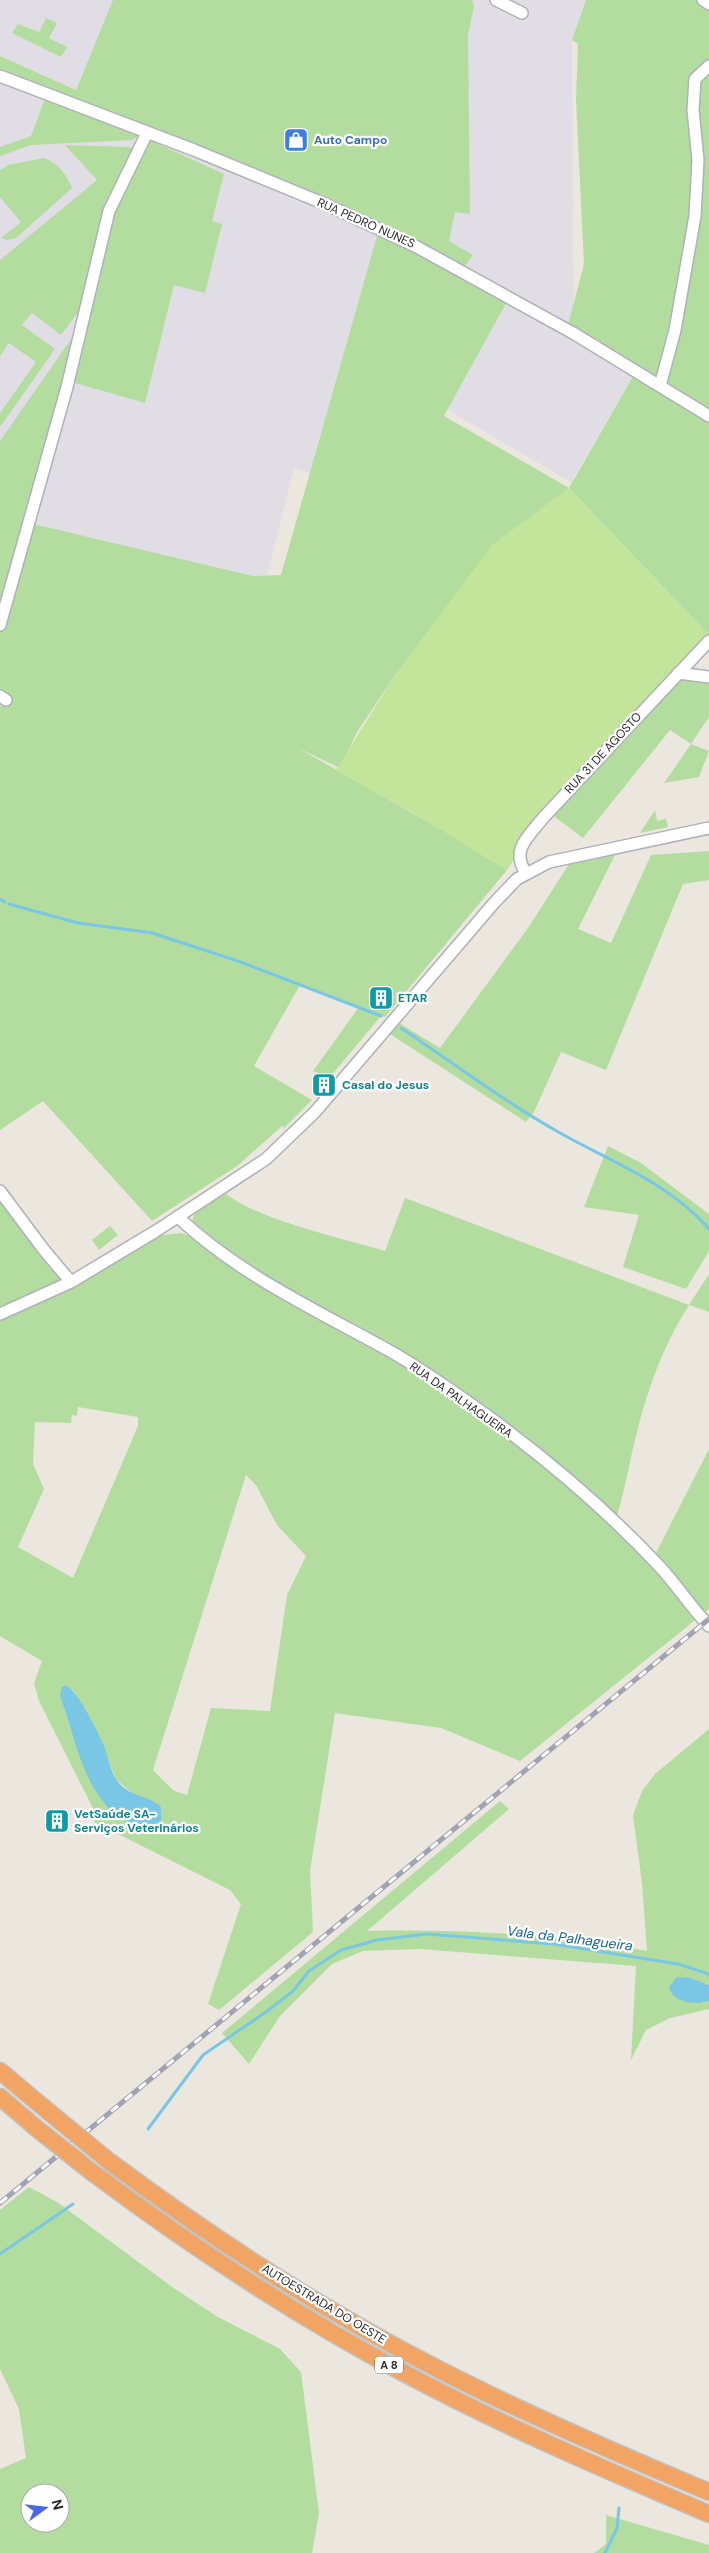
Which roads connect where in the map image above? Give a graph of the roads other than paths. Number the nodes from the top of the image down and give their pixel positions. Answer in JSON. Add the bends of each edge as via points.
{"nodes":[{"id":1,"x":496,"y":0,"type":"edge"},
{"id":2,"x":703,"y":0,"type":"edge"},
{"id":3,"x":709,"y":4,"type":"edge"},
{"id":4,"x":522,"y":13,"type":"dead end"},
{"id":5,"x":709,"y":66,"type":"edge"},
{"id":6,"x":0,"y":76,"type":"edge"},
{"id":7,"x":148,"y":133,"type":"junction"},
{"id":8,"x":660,"y":386,"type":"junction"},
{"id":9,"x":709,"y":416,"type":"edge"},
{"id":10,"x":0,"y":625,"type":"edge"},
{"id":11,"x":709,"y":641,"type":"edge"},
{"id":12,"x":678,"y":673,"type":"junction"},
{"id":13,"x":709,"y":677,"type":"edge"},
{"id":14,"x":709,"y":828,"type":"edge"},
{"id":15,"x":526,"y":873,"type":"junction"},
{"id":16,"x":0,"y":1191,"type":"edge"},
{"id":17,"x":178,"y":1217,"type":"junction"},
{"id":18,"x":71,"y":1282,"type":"junction"},
{"id":19,"x":0,"y":1314,"type":"edge"},
{"id":20,"x":709,"y":1626,"type":"edge"},
{"id":21,"x":0,"y":2071,"type":"edge"},
{"id":22,"x":0,"y":2097,"type":"edge"},
{"id":23,"x":709,"y":2492,"type":"edge"},
{"id":24,"x":709,"y":2514,"type":"edge"}],
"edges":[{"from":1,"to":4,"type":"street"},
{"from":2,"to":3,"type":"street"},
{"from":5,"to":8,"type":"street","via":[[694,79],[693,110],[698,160],[695,216],[675,330]]},
{"from":6,"to":7,"type":"street","name":"RUA PEDRO NUNES"},
{"from":7,"to":8,"type":"street","name":"RUA PEDRO NUNES","via":[[325,204],[419,247]]},
{"from":7,"to":10,"type":"street","via":[[109,211],[67,387]]},
{"from":8,"to":9,"type":"street","name":"RUA PEDRO NUNES"},
{"from":11,"to":12,"type":"street","name":"RUA 31 DE AGOSTO"},
{"from":12,"to":13,"type":"street"},
{"from":12,"to":15,"type":"street","name":"RUA 31 DE AGOSTO","via":[[548,812],[521,846],[518,856]]},
{"from":14,"to":15,"type":"street","via":[[549,862]]},
{"from":15,"to":17,"type":"street","via":[[494,902],[295,1133],[266,1159]]},
{"from":16,"to":18,"type":"street"},
{"from":17,"to":18,"type":"street"},
{"from":17,"to":20,"type":"street","name":"RUA DA PALHAGUEIRA","via":[[251,1272],[326,1318],[389,1351],[486,1415],[587,1494],[660,1568]]},
{"from":18,"to":19,"type":"street"},
{"from":21,"to":23,"type":"highway","name":"AUTOESTRADA DO OESTE","number":"A 8","bridge":true,"via":[[110,2162],[247,2258],[386,2341],[549,2423]]},
{"from":22,"to":24,"type":"highway","name":"AUTOESTRADA DO OESTE","number":"A 8","bridge":true,"via":[[93,2174],[195,2247],[404,2373],[512,2427]]}]}
